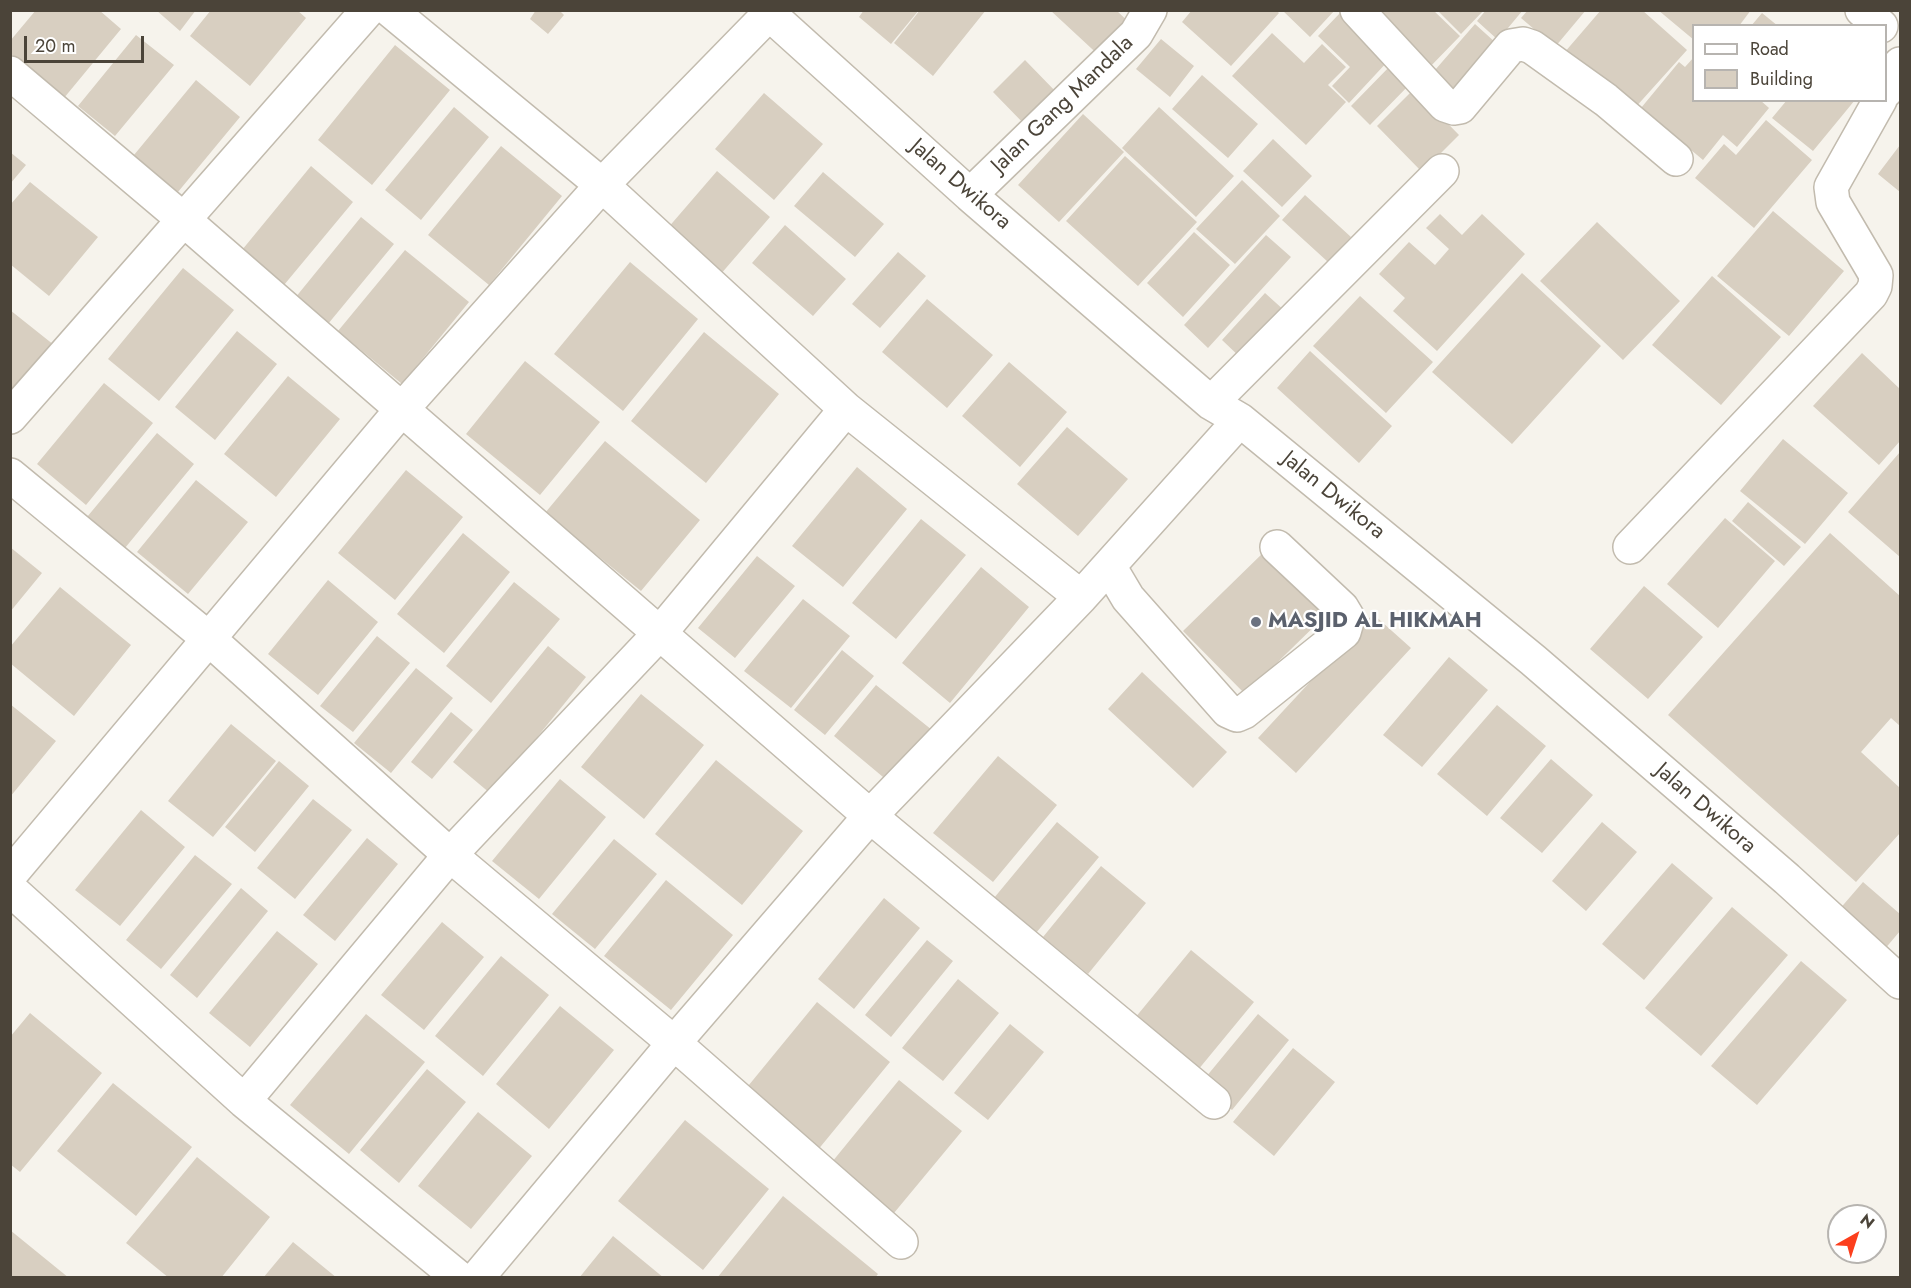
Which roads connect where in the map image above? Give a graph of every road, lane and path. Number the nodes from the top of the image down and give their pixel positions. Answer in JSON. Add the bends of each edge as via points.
{"nodes":[{"id":1,"x":368,"y":10,"type":"edge"},
{"id":2,"x":390,"y":10,"type":"edge"},
{"id":3,"x":1150,"y":10,"type":"edge"},
{"id":4,"x":1357,"y":10,"type":"edge"},
{"id":5,"x":1862,"y":10,"type":"edge"},
{"id":6,"x":767,"y":12,"type":"edge"},
{"id":7,"x":1879,"y":24,"type":"edge"},
{"id":8,"x":1887,"y":30,"type":"edge"},
{"id":9,"x":1900,"y":41,"type":"edge"},
{"id":10,"x":1900,"y":64,"type":"edge"},
{"id":11,"x":10,"y":73,"type":"edge"},
{"id":12,"x":1887,"y":89,"type":"edge"},
{"id":13,"x":1879,"y":102,"type":"edge"},
{"id":14,"x":1676,"y":159,"type":"dead end"},
{"id":15,"x":1442,"y":171,"type":"dead end"},
{"id":16,"x":602,"y":185,"type":"junction"},
{"id":17,"x":970,"y":195,"type":"junction"},
{"id":18,"x":184,"y":220,"type":"junction"},
{"id":19,"x":1211,"y":403,"type":"junction"},
{"id":20,"x":402,"y":409,"type":"junction"},
{"id":21,"x":846,"y":409,"type":"junction"},
{"id":22,"x":10,"y":417,"type":"edge"},
{"id":23,"x":1240,"y":420,"type":"junction"},
{"id":24,"x":10,"y":475,"type":"edge"},
{"id":25,"x":1277,"y":547,"type":"dead end"},
{"id":26,"x":1630,"y":547,"type":"dead end"},
{"id":27,"x":1109,"y":566,"type":"junction"},
{"id":28,"x":1081,"y":597,"type":"junction"},
{"id":29,"x":660,"y":633,"type":"junction"},
{"id":30,"x":209,"y":639,"type":"junction"},
{"id":31,"x":870,"y":816,"type":"junction"},
{"id":32,"x":450,"y":855,"type":"junction"},
{"id":33,"x":10,"y":875,"type":"edge"},
{"id":34,"x":10,"y":889,"type":"edge"},
{"id":35,"x":1900,"y":982,"type":"edge"},
{"id":36,"x":674,"y":1043,"type":"junction"},
{"id":37,"x":244,"y":1101,"type":"junction"},
{"id":38,"x":1214,"y":1102,"type":"dead end"},
{"id":39,"x":901,"y":1242,"type":"dead end"},
{"id":40,"x":459,"y":1278,"type":"edge"},
{"id":41,"x":477,"y":1278,"type":"edge"}],
"edges":[{"from":1,"to":18,"type":"street"},
{"from":2,"to":16,"type":"street"},
{"from":3,"to":17,"type":"street","name":"Jalan Gang Mandala","via":[[1136,34]]},
{"from":4,"to":14,"type":"street","via":[[1445,105],[1460,107],[1511,46],[1523,44],[1606,100]]},
{"from":5,"to":7,"type":"street"},
{"from":6,"to":16,"type":"street"},
{"from":6,"to":17,"type":"street","name":"Jalan Dwikora"},
{"from":8,"to":9,"type":"street"},
{"from":10,"to":12,"type":"street"},
{"from":11,"to":18,"type":"street"},
{"from":13,"to":26,"type":"street","via":[[1831,187],[1833,202],[1876,276],[1871,294]]},
{"from":15,"to":19,"type":"street"},
{"from":16,"to":20,"type":"street"},
{"from":16,"to":21,"type":"street"},
{"from":17,"to":19,"type":"street","name":"Jalan Dwikora"},
{"from":18,"to":20,"type":"street"},
{"from":18,"to":22,"type":"street"},
{"from":19,"to":23,"type":"street","name":"Jalan Dwikora"},
{"from":20,"to":29,"type":"street"},
{"from":20,"to":30,"type":"street"},
{"from":21,"to":28,"type":"street"},
{"from":21,"to":29,"type":"street"},
{"from":23,"to":27,"type":"street"},
{"from":23,"to":35,"type":"street","name":"Jalan Dwikora","via":[[1533,660]]},
{"from":24,"to":30,"type":"street"},
{"from":25,"to":27,"type":"street","via":[[1348,618],[1344,632],[1237,715],[1228,711],[1128,598]]},
{"from":27,"to":28,"type":"street"},
{"from":28,"to":31,"type":"street"},
{"from":29,"to":31,"type":"street"},
{"from":29,"to":32,"type":"street"},
{"from":30,"to":32,"type":"street"},
{"from":30,"to":33,"type":"street"},
{"from":31,"to":36,"type":"street"},
{"from":31,"to":38,"type":"street"},
{"from":32,"to":36,"type":"street"},
{"from":32,"to":37,"type":"street"},
{"from":34,"to":37,"type":"street"},
{"from":36,"to":39,"type":"street"},
{"from":36,"to":41,"type":"street"},
{"from":37,"to":40,"type":"street"}]}
